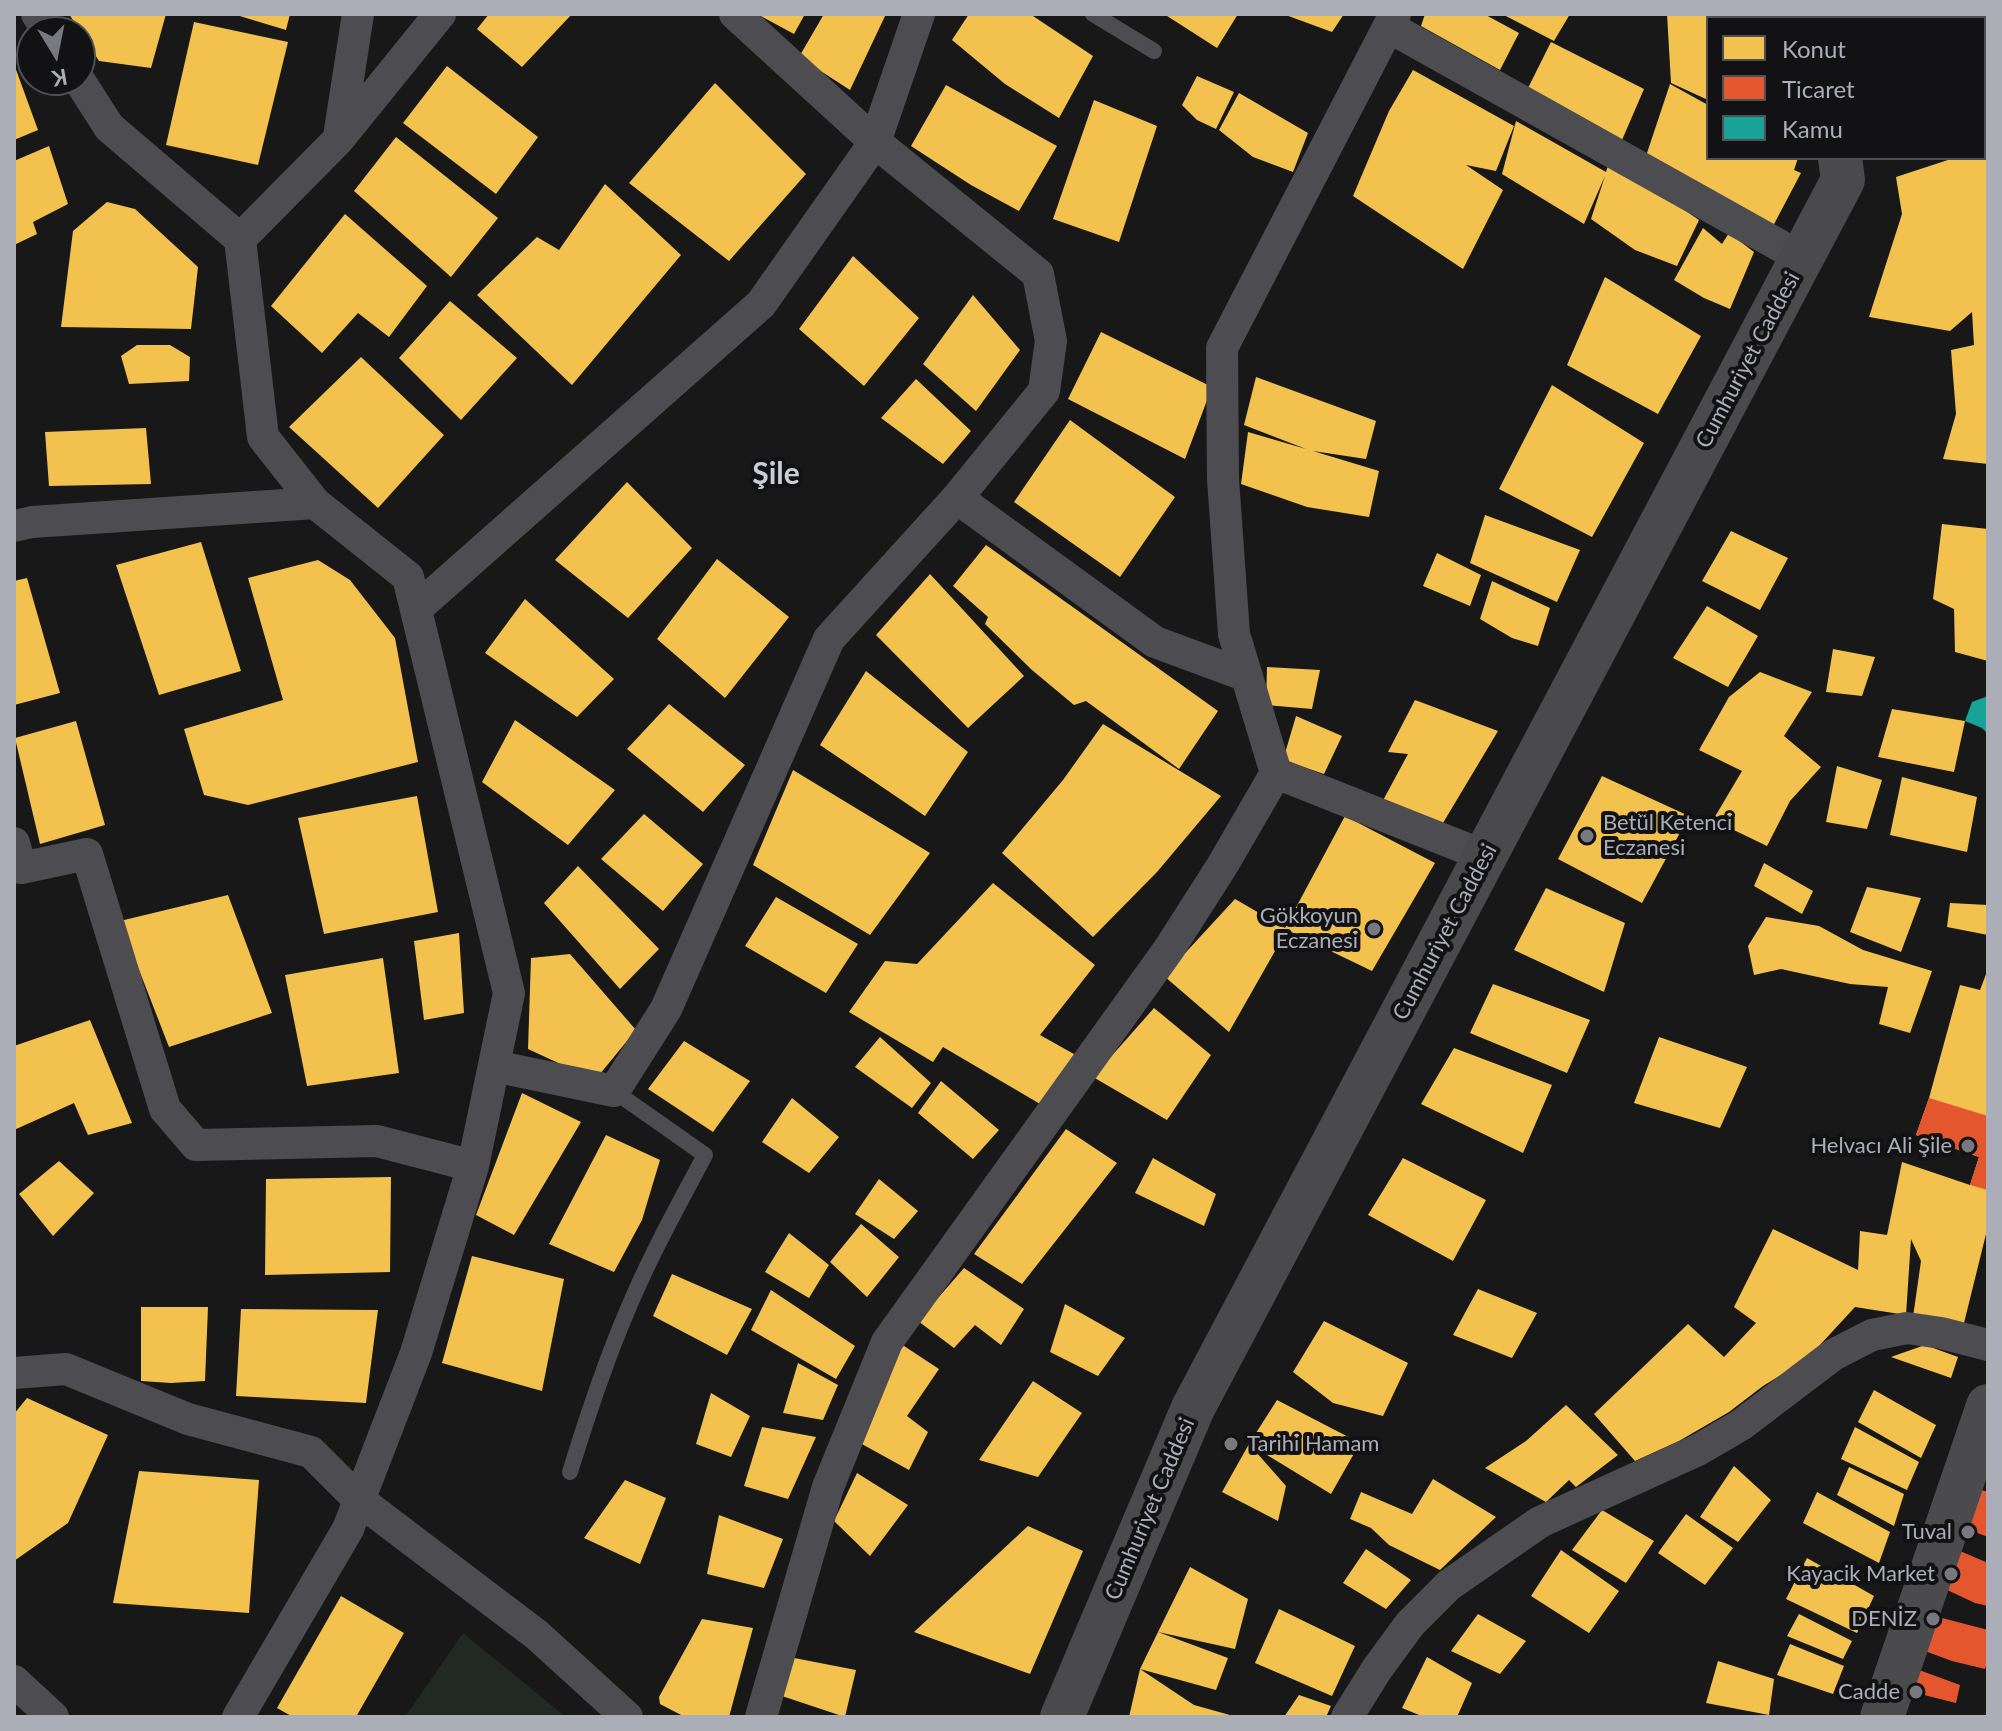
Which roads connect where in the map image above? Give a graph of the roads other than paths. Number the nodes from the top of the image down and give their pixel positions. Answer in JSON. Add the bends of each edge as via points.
{"nodes":[{"id":1,"x":358,"y":14,"type":"edge"},
{"id":2,"x":440,"y":14,"type":"edge"},
{"id":3,"x":735,"y":14,"type":"edge"},
{"id":4,"x":919,"y":14,"type":"edge"},
{"id":5,"x":1093,"y":14,"type":"edge"},
{"id":6,"x":1392,"y":21,"type":"edge"},
{"id":7,"x":1154,"y":51,"type":"dead end"},
{"id":8,"x":89,"y":96,"type":"edge"},
{"id":9,"x":338,"y":140,"type":"junction"},
{"id":10,"x":875,"y":142,"type":"junction"},
{"id":11,"x":1840,"y":160,"type":"edge"},
{"id":12,"x":240,"y":239,"type":"junction"},
{"id":13,"x":1802,"y":258,"type":"junction"},
{"id":14,"x":957,"y":498,"type":"junction"},
{"id":15,"x":315,"y":503,"type":"junction"},
{"id":16,"x":14,"y":526,"type":"edge"},
{"id":17,"x":416,"y":609,"type":"junction"},
{"id":18,"x":1247,"y":676,"type":"junction"},
{"id":19,"x":1276,"y":773,"type":"junction"},
{"id":20,"x":14,"y":843,"type":"edge"},
{"id":21,"x":1485,"y":856,"type":"junction"},
{"id":22,"x":494,"y":1066,"type":"junction"},
{"id":23,"x":614,"y":1091,"type":"junction"},
{"id":24,"x":473,"y":1166,"type":"junction"},
{"id":25,"x":1988,"y":1345,"type":"edge"},
{"id":26,"x":14,"y":1373,"type":"edge"},
{"id":27,"x":1988,"y":1406,"type":"edge"},
{"id":28,"x":570,"y":1472,"type":"dead end"},
{"id":29,"x":359,"y":1500,"type":"junction"},
{"id":30,"x":14,"y":1681,"type":"edge"},
{"id":31,"x":53,"y":1717,"type":"edge"},
{"id":32,"x":238,"y":1717,"type":"edge"},
{"id":33,"x":627,"y":1717,"type":"edge"},
{"id":34,"x":761,"y":1717,"type":"edge"},
{"id":35,"x":1062,"y":1717,"type":"edge"},
{"id":36,"x":1347,"y":1717,"type":"edge"},
{"id":37,"x":1882,"y":1717,"type":"edge"}],
"edges":[{"from":1,"to":9,"type":"street"},
{"from":2,"to":9,"type":"street"},
{"from":3,"to":10,"type":"street"},
{"from":4,"to":10,"type":"street"},
{"from":5,"to":7,"type":"lane"},
{"from":6,"to":13,"type":"street"},
{"from":6,"to":18,"type":"street","via":[[1222,348],[1223,479],[1234,634]]},
{"from":8,"to":12,"type":"street","via":[[109,127]]},
{"from":9,"to":12,"type":"street"},
{"from":10,"to":14,"type":"street","via":[[1038,274],[1051,341],[1044,391]]},
{"from":10,"to":17,"type":"street","via":[[761,304]]},
{"from":11,"to":13,"type":"main road","name":"Cumhuriyet Caddesi","via":[[1843,180]]},
{"from":12,"to":15,"type":"street","via":[[263,437]]},
{"from":13,"to":21,"type":"main road","name":"Cumhuriyet Caddesi"},
{"from":14,"to":18,"type":"street","via":[[1155,642]]},
{"from":14,"to":23,"type":"street","via":[[829,639],[666,1009]]},
{"from":15,"to":16,"type":"street"},
{"from":15,"to":17,"type":"street","via":[[408,577]]},
{"from":17,"to":22,"type":"street","via":[[509,993]]},
{"from":18,"to":19,"type":"street"},
{"from":19,"to":21,"type":"street"},
{"from":19,"to":34,"type":"street","via":[[1169,949],[887,1342],[828,1487]]},
{"from":20,"to":24,"type":"street","via":[[21,868],[87,854],[165,1109],[196,1145],[377,1141]]},
{"from":21,"to":35,"type":"main road","name":"Cumhuriyet Caddesi","via":[[1193,1408]]},
{"from":22,"to":23,"type":"street"},
{"from":22,"to":24,"type":"street"},
{"from":23,"to":28,"type":"lane","via":[[705,1155],[628,1309]]},
{"from":24,"to":29,"type":"street","via":[[416,1353]]},
{"from":25,"to":36,"type":"street","via":[[1907,1328],[1872,1335],[1833,1355],[1778,1399],[1698,1450],[1540,1522],[1449,1585],[1410,1624]]},
{"from":26,"to":29,"type":"street","via":[[66,1369],[188,1419],[311,1452]]},
{"from":27,"to":37,"type":"main road"},
{"from":29,"to":32,"type":"street","via":[[348,1529]]},
{"from":29,"to":33,"type":"street","via":[[537,1635]]},
{"from":30,"to":31,"type":"street"}]}
